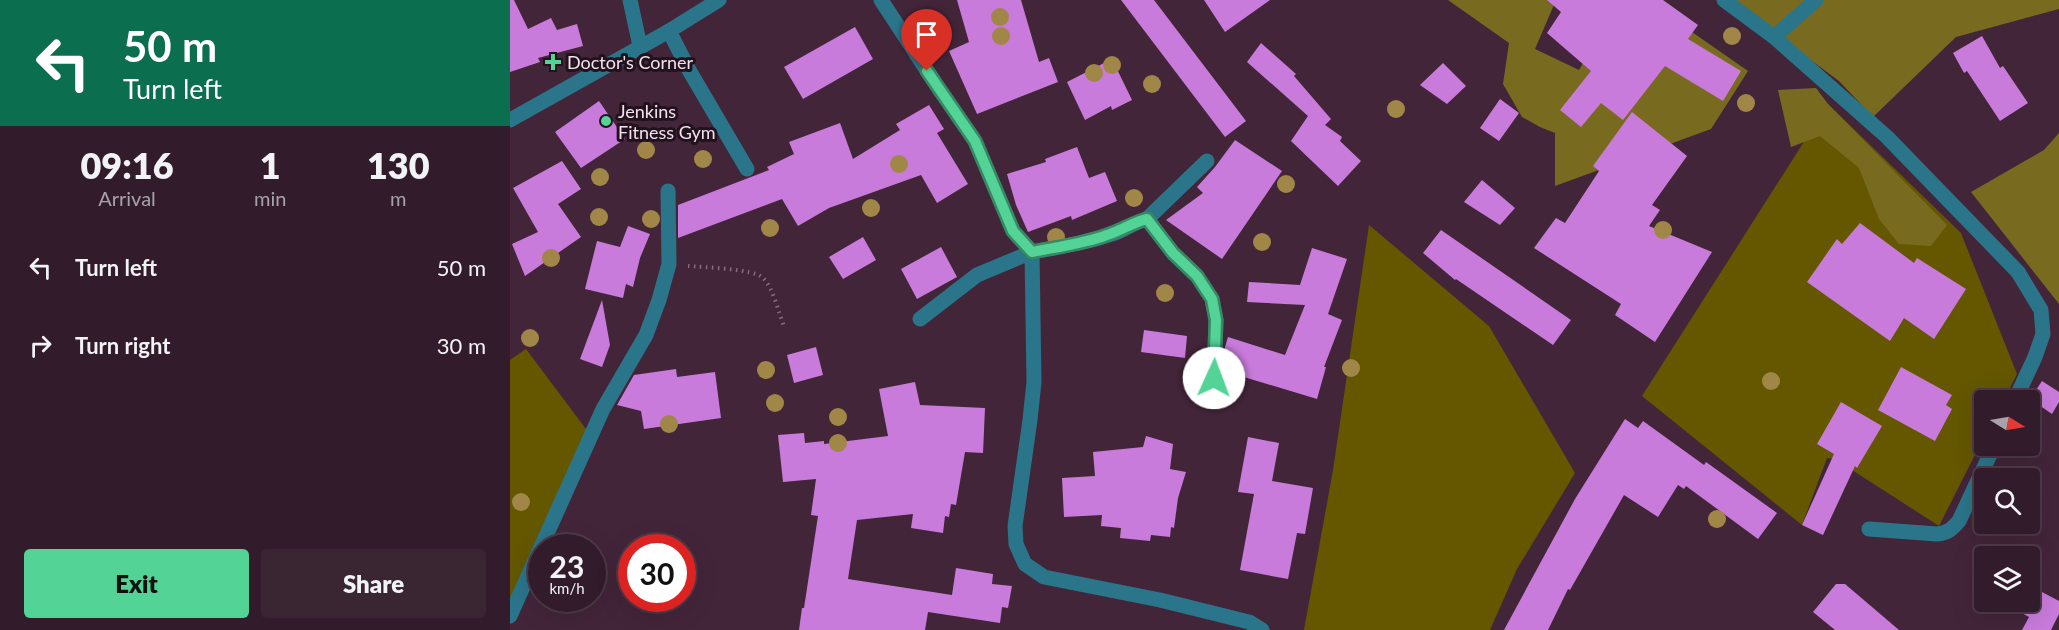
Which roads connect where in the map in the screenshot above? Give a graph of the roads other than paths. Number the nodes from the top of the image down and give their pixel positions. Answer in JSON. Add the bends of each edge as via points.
{"nodes":[{"id":1,"x":630,"y":0,"type":"edge"},
{"id":2,"x":719,"y":0,"type":"edge"},
{"id":3,"x":881,"y":0,"type":"edge"},
{"id":4,"x":1724,"y":0,"type":"edge"},
{"id":5,"x":1816,"y":0,"type":"edge"},
{"id":6,"x":669,"y":31,"type":"junction"},
{"id":7,"x":1774,"y":37,"type":"junction"},
{"id":8,"x":640,"y":46,"type":"junction"},
{"id":9,"x":510,"y":120,"type":"edge"},
{"id":10,"x":1207,"y":160,"type":"dead end"},
{"id":11,"x":747,"y":169,"type":"dead end"},
{"id":12,"x":668,"y":190,"type":"dead end"},
{"id":13,"x":1147,"y":219,"type":"junction"},
{"id":14,"x":1032,"y":252,"type":"junction"},
{"id":15,"x":920,"y":319,"type":"dead end"},
{"id":16,"x":1214,"y":378,"type":"dead end"},
{"id":17,"x":2020,"y":390,"type":"edge"},
{"id":18,"x":1989,"y":456,"type":"edge"},
{"id":19,"x":1869,"y":529,"type":"dead end"},
{"id":20,"x":510,"y":616,"type":"edge"},
{"id":21,"x":1262,"y":630,"type":"edge"}],
"edges":[{"from":1,"to":8,"type":"street"},
{"from":2,"to":6,"type":"street"},
{"from":3,"to":14,"type":"street","via":[[975,141],[1013,231]]},
{"from":4,"to":7,"type":"street"},
{"from":5,"to":7,"type":"street"},
{"from":6,"to":8,"type":"street"},
{"from":6,"to":11,"type":"street"},
{"from":7,"to":17,"type":"street","via":[[1887,137],[2018,272],[2041,310],[2043,334]]},
{"from":8,"to":9,"type":"street"},
{"from":10,"to":13,"type":"street"},
{"from":12,"to":20,"type":"street","via":[[669,264],[659,300],[646,335],[603,410]]},
{"from":13,"to":14,"type":"street","via":[[1090,241]]},
{"from":13,"to":16,"type":"street","via":[[1212,299],[1216,320]]},
{"from":14,"to":15,"type":"street","via":[[977,275]]},
{"from":14,"to":21,"type":"street","via":[[1034,382],[1015,526],[1016,544],[1025,564],[1044,577],[1227,616]]},
{"from":18,"to":19,"type":"street","via":[[1953,529],[1937,534]]}]}
